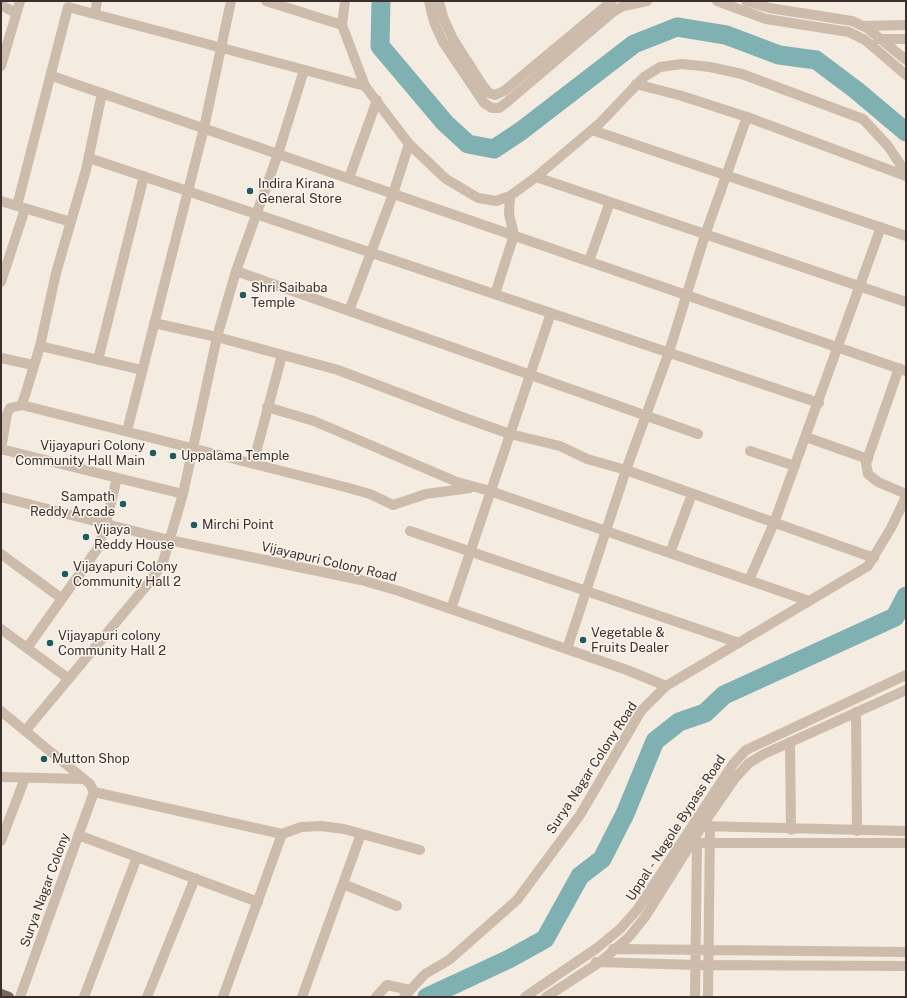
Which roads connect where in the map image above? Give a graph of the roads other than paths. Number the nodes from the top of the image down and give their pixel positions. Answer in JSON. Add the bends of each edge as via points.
{"nodes":[{"id":1,"x":20,"y":1,"type":"edge"},
{"id":2,"x":97,"y":1,"type":"edge"},
{"id":3,"x":231,"y":1,"type":"edge"},
{"id":4,"x":266,"y":1,"type":"edge"},
{"id":5,"x":345,"y":1,"type":"edge"},
{"id":6,"x":429,"y":1,"type":"edge"},
{"id":7,"x":439,"y":1,"type":"edge"},
{"id":8,"x":612,"y":1,"type":"edge"},
{"id":9,"x":647,"y":1,"type":"edge"},
{"id":10,"x":717,"y":1,"type":"edge"},
{"id":11,"x":746,"y":1,"type":"edge"},
{"id":12,"x":1,"y":5,"type":"edge"},
{"id":13,"x":16,"y":13,"type":"junction"},
{"id":14,"x":95,"y":14,"type":"junction"},
{"id":15,"x":342,"y":25,"type":"junction"},
{"id":16,"x":906,"y":25,"type":"edge"},
{"id":17,"x":862,"y":26,"type":"junction"},
{"id":18,"x":849,"y":32,"type":"junction"},
{"id":19,"x":880,"y":39,"type":"junction"},
{"id":20,"x":906,"y":39,"type":"edge"},
{"id":21,"x":865,"y":40,"type":"junction"},
{"id":22,"x":222,"y":48,"type":"junction"},
{"id":23,"x":906,"y":60,"type":"edge"},
{"id":24,"x":1,"y":66,"type":"edge"},
{"id":25,"x":304,"y":70,"type":"junction"},
{"id":26,"x":906,"y":75,"type":"edge"},
{"id":27,"x":52,"y":76,"type":"junction"},
{"id":28,"x":636,"y":84,"type":"junction"},
{"id":29,"x":365,"y":86,"type":"junction"},
{"id":30,"x":102,"y":93,"type":"junction"},
{"id":31,"x":377,"y":100,"type":"junction"},
{"id":32,"x":747,"y":117,"type":"junction"},
{"id":33,"x":204,"y":128,"type":"junction"},
{"id":34,"x":592,"y":130,"type":"junction"},
{"id":35,"x":409,"y":144,"type":"junction"},
{"id":36,"x":278,"y":154,"type":"junction"},
{"id":37,"x":89,"y":158,"type":"junction"},
{"id":38,"x":906,"y":172,"type":"edge"},
{"id":39,"x":727,"y":175,"type":"junction"},
{"id":40,"x":144,"y":176,"type":"junction"},
{"id":41,"x":906,"y":176,"type":"edge"},
{"id":42,"x":536,"y":177,"type":"junction"},
{"id":43,"x":349,"y":178,"type":"junction"},
{"id":44,"x":188,"y":191,"type":"junction"},
{"id":45,"x":393,"y":194,"type":"junction"},
{"id":46,"x":510,"y":196,"type":"junction"},
{"id":47,"x":1,"y":201,"type":"edge"},
{"id":48,"x":610,"y":202,"type":"junction"},
{"id":49,"x":21,"y":208,"type":"junction"},
{"id":50,"x":257,"y":214,"type":"junction"},
{"id":51,"x":71,"y":222,"type":"junction"},
{"id":52,"x":881,"y":228,"type":"junction"},
{"id":53,"x":514,"y":235,"type":"junction"},
{"id":54,"x":706,"y":235,"type":"junction"},
{"id":55,"x":906,"y":236,"type":"edge"},
{"id":56,"x":371,"y":253,"type":"junction"},
{"id":57,"x":589,"y":261,"type":"junction"},
{"id":58,"x":236,"y":271,"type":"junction"},
{"id":59,"x":1,"y":282,"type":"edge"},
{"id":60,"x":860,"y":285,"type":"junction"},
{"id":61,"x":496,"y":294,"type":"junction"},
{"id":62,"x":688,"y":295,"type":"junction"},
{"id":63,"x":906,"y":302,"type":"edge"},
{"id":64,"x":349,"y":311,"type":"junction"},
{"id":65,"x":551,"y":313,"type":"junction"},
{"id":66,"x":154,"y":323,"type":"junction"},
{"id":67,"x":217,"y":336,"type":"junction"},
{"id":68,"x":40,"y":346,"type":"junction"},
{"id":69,"x":838,"y":347,"type":"junction"},
{"id":70,"x":668,"y":352,"type":"junction"},
{"id":71,"x":282,"y":355,"type":"junction"},
{"id":72,"x":1,"y":358,"type":"edge"},
{"id":73,"x":98,"y":360,"type":"junction"},
{"id":74,"x":33,"y":365,"type":"junction"},
{"id":75,"x":902,"y":369,"type":"edge"},
{"id":76,"x":142,"y":370,"type":"junction"},
{"id":77,"x":530,"y":375,"type":"junction"},
{"id":78,"x":819,"y":403,"type":"junction"},
{"id":79,"x":22,"y":405,"type":"junction"},
{"id":80,"x":268,"y":407,"type":"junction"},
{"id":81,"x":646,"y":416,"type":"junction"},
{"id":82,"x":127,"y":431,"type":"junction"},
{"id":83,"x":510,"y":434,"type":"junction"},
{"id":84,"x":698,"y":434,"type":"dead end"},
{"id":85,"x":806,"y":437,"type":"junction"},
{"id":86,"x":192,"y":448,"type":"junction"},
{"id":87,"x":1,"y":449,"type":"edge"},
{"id":88,"x":750,"y":451,"type":"dead end"},
{"id":89,"x":868,"y":459,"type":"junction"},
{"id":90,"x":253,"y":464,"type":"junction"},
{"id":91,"x":795,"y":466,"type":"junction"},
{"id":92,"x":626,"y":470,"type":"junction"},
{"id":93,"x":116,"y":478,"type":"junction"},
{"id":94,"x":474,"y":487,"type":"junction"},
{"id":95,"x":490,"y":491,"type":"junction"},
{"id":96,"x":183,"y":494,"type":"junction"},
{"id":97,"x":692,"y":494,"type":"junction"},
{"id":98,"x":906,"y":494,"type":"edge"},
{"id":99,"x":1,"y":497,"type":"edge"},
{"id":100,"x":906,"y":497,"type":"edge"},
{"id":101,"x":106,"y":523,"type":"junction"},
{"id":102,"x":774,"y":523,"type":"junction"},
{"id":103,"x":410,"y":531,"type":"dead end"},
{"id":104,"x":607,"y":532,"type":"junction"},
{"id":105,"x":169,"y":540,"type":"junction"},
{"id":106,"x":470,"y":551,"type":"junction"},
{"id":107,"x":670,"y":553,"type":"junction"},
{"id":108,"x":1,"y":554,"type":"edge"},
{"id":109,"x":874,"y":558,"type":"junction"},
{"id":110,"x":749,"y":580,"type":"junction"},
{"id":111,"x":587,"y":592,"type":"junction"},
{"id":112,"x":61,"y":598,"type":"junction"},
{"id":113,"x":809,"y":601,"type":"junction"},
{"id":114,"x":451,"y":609,"type":"junction"},
{"id":115,"x":1,"y":629,"type":"edge"},
{"id":116,"x":739,"y":643,"type":"junction"},
{"id":117,"x":26,"y":648,"type":"junction"},
{"id":118,"x":567,"y":649,"type":"junction"},
{"id":119,"x":906,"y":675,"type":"edge"},
{"id":120,"x":69,"y":679,"type":"junction"},
{"id":121,"x":666,"y":686,"type":"junction"},
{"id":122,"x":906,"y":690,"type":"edge"},
{"id":123,"x":1,"y":711,"type":"edge"},
{"id":124,"x":856,"y":712,"type":"junction"},
{"id":125,"x":26,"y":730,"type":"junction"},
{"id":126,"x":790,"y":742,"type":"junction"},
{"id":127,"x":1,"y":776,"type":"edge"},
{"id":128,"x":24,"y":778,"type":"junction"},
{"id":129,"x":83,"y":779,"type":"junction"},
{"id":130,"x":94,"y":792,"type":"junction"},
{"id":131,"x":706,"y":826,"type":"junction"},
{"id":132,"x":790,"y":830,"type":"junction"},
{"id":133,"x":857,"y":831,"type":"junction"},
{"id":134,"x":906,"y":831,"type":"edge"},
{"id":135,"x":282,"y":834,"type":"junction"},
{"id":136,"x":361,"y":834,"type":"junction"},
{"id":137,"x":78,"y":835,"type":"junction"},
{"id":138,"x":1,"y":841,"type":"edge"},
{"id":139,"x":710,"y":842,"type":"junction"},
{"id":140,"x":695,"y":843,"type":"junction"},
{"id":141,"x":906,"y":843,"type":"edge"},
{"id":142,"x":420,"y":850,"type":"dead end"},
{"id":143,"x":137,"y":856,"type":"junction"},
{"id":144,"x":195,"y":878,"type":"junction"},
{"id":145,"x":343,"y":884,"type":"junction"},
{"id":146,"x":258,"y":902,"type":"junction"},
{"id":147,"x":397,"y":906,"type":"dead end"},
{"id":148,"x":597,"y":948,"type":"junction"},
{"id":149,"x":614,"y":949,"type":"junction"},
{"id":150,"x":696,"y":951,"type":"junction"},
{"id":151,"x":708,"y":951,"type":"junction"},
{"id":152,"x":906,"y":952,"type":"edge"},
{"id":153,"x":579,"y":960,"type":"junction"},
{"id":154,"x":600,"y":962,"type":"junction"},
{"id":155,"x":696,"y":965,"type":"junction"},
{"id":156,"x":709,"y":965,"type":"junction"},
{"id":157,"x":906,"y":966,"type":"edge"},
{"id":158,"x":1,"y":994,"type":"edge"},
{"id":159,"x":407,"y":994,"type":"edge"},
{"id":160,"x":9,"y":997,"type":"edge"},
{"id":161,"x":20,"y":997,"type":"edge"},
{"id":162,"x":84,"y":997,"type":"edge"},
{"id":163,"x":147,"y":997,"type":"edge"},
{"id":164,"x":223,"y":997,"type":"edge"},
{"id":165,"x":302,"y":997,"type":"edge"},
{"id":166,"x":376,"y":997,"type":"edge"},
{"id":167,"x":525,"y":997,"type":"edge"},
{"id":168,"x":546,"y":997,"type":"edge"},
{"id":169,"x":695,"y":997,"type":"edge"},
{"id":170,"x":708,"y":997,"type":"edge"}],
"edges":[{"from":1,"to":13,"type":"street"},
{"from":2,"to":14,"type":"street"},
{"from":3,"to":22,"type":"street"},
{"from":4,"to":15,"type":"street"},
{"from":5,"to":15,"type":"street"},
{"from":6,"to":9,"type":"street","via":[[434,22],[443,42],[484,103],[492,108],[499,108],[613,12],[623,6]]},
{"from":7,"to":8,"type":"street","via":[[453,39],[483,86],[489,93],[495,94],[504,91]]},
{"from":10,"to":18,"type":"street","via":[[766,19]]},
{"from":11,"to":17,"type":"street","via":[[769,8],[834,17]]},
{"from":12,"to":13,"type":"street"},
{"from":13,"to":24,"type":"street"},
{"from":14,"to":22,"type":"street"},
{"from":14,"to":27,"type":"street","via":[[68,6]]},
{"from":15,"to":29,"type":"street"},
{"from":16,"to":17,"type":"street"},
{"from":17,"to":18,"type":"street"},
{"from":17,"to":19,"type":"street"},
{"from":18,"to":21,"type":"street"},
{"from":19,"to":20,"type":"street"},
{"from":19,"to":21,"type":"street"},
{"from":19,"to":23,"type":"street"},
{"from":21,"to":26,"type":"street"},
{"from":22,"to":25,"type":"street"},
{"from":22,"to":33,"type":"street"},
{"from":25,"to":29,"type":"street"},
{"from":25,"to":36,"type":"street"},
{"from":27,"to":30,"type":"street"},
{"from":27,"to":49,"type":"street"},
{"from":28,"to":32,"type":"street"},
{"from":28,"to":34,"type":"street"},
{"from":28,"to":38,"type":"street","via":[[660,67],[682,64],[742,74],[863,119],[888,146]]},
{"from":29,"to":31,"type":"street"},
{"from":30,"to":33,"type":"street"},
{"from":30,"to":37,"type":"street"},
{"from":31,"to":35,"type":"street"},
{"from":31,"to":43,"type":"street"},
{"from":32,"to":39,"type":"street"},
{"from":32,"to":41,"type":"street"},
{"from":33,"to":36,"type":"street"},
{"from":33,"to":44,"type":"street"},
{"from":34,"to":39,"type":"street"},
{"from":34,"to":42,"type":"street"},
{"from":35,"to":45,"type":"street"},
{"from":35,"to":46,"type":"street","via":[[446,179],[478,198],[496,201]]},
{"from":36,"to":43,"type":"street"},
{"from":36,"to":50,"type":"street"},
{"from":37,"to":40,"type":"street"},
{"from":37,"to":51,"type":"street"},
{"from":39,"to":52,"type":"street"},
{"from":39,"to":54,"type":"street"},
{"from":40,"to":44,"type":"street"},
{"from":40,"to":73,"type":"street"},
{"from":42,"to":46,"type":"street"},
{"from":42,"to":48,"type":"street"},
{"from":43,"to":45,"type":"street"},
{"from":44,"to":50,"type":"street"},
{"from":44,"to":66,"type":"street"},
{"from":45,"to":53,"type":"street"},
{"from":45,"to":56,"type":"street"},
{"from":46,"to":53,"type":"street","via":[[509,214]]},
{"from":47,"to":49,"type":"street"},
{"from":48,"to":54,"type":"street"},
{"from":48,"to":57,"type":"street"},
{"from":49,"to":51,"type":"street"},
{"from":49,"to":59,"type":"street"},
{"from":50,"to":56,"type":"street"},
{"from":50,"to":58,"type":"street"},
{"from":51,"to":68,"type":"street","via":[[56,273]]},
{"from":52,"to":55,"type":"street"},
{"from":52,"to":60,"type":"street"},
{"from":53,"to":57,"type":"street"},
{"from":53,"to":61,"type":"street"},
{"from":54,"to":60,"type":"street"},
{"from":54,"to":62,"type":"street"},
{"from":56,"to":61,"type":"street"},
{"from":56,"to":64,"type":"street"},
{"from":57,"to":62,"type":"street"},
{"from":58,"to":64,"type":"street"},
{"from":58,"to":67,"type":"street"},
{"from":60,"to":63,"type":"street"},
{"from":60,"to":69,"type":"street"},
{"from":61,"to":65,"type":"street"},
{"from":62,"to":69,"type":"street"},
{"from":62,"to":70,"type":"street"},
{"from":64,"to":77,"type":"street"},
{"from":65,"to":70,"type":"street"},
{"from":65,"to":77,"type":"street"},
{"from":66,"to":67,"type":"street"},
{"from":66,"to":76,"type":"street"},
{"from":67,"to":71,"type":"street"},
{"from":67,"to":86,"type":"street"},
{"from":68,"to":73,"type":"street"},
{"from":68,"to":74,"type":"street"},
{"from":69,"to":75,"type":"street"},
{"from":69,"to":78,"type":"street"},
{"from":70,"to":78,"type":"street"},
{"from":70,"to":81,"type":"street"},
{"from":71,"to":80,"type":"street"},
{"from":71,"to":83,"type":"street","via":[[338,370]]},
{"from":72,"to":74,"type":"street"},
{"from":73,"to":76,"type":"street"},
{"from":74,"to":79,"type":"street"},
{"from":75,"to":89,"type":"street"},
{"from":76,"to":82,"type":"street"},
{"from":77,"to":81,"type":"street"},
{"from":77,"to":83,"type":"street"},
{"from":78,"to":85,"type":"street"},
{"from":79,"to":82,"type":"street"},
{"from":79,"to":87,"type":"street","via":[[10,408],[7,414]]},
{"from":80,"to":90,"type":"street"},
{"from":80,"to":94,"type":"street","via":[[314,421]]},
{"from":81,"to":84,"type":"street"},
{"from":81,"to":92,"type":"street"},
{"from":82,"to":86,"type":"street"},
{"from":83,"to":92,"type":"street","via":[[560,446],[588,459]]},
{"from":83,"to":95,"type":"street"},
{"from":85,"to":89,"type":"street"},
{"from":85,"to":91,"type":"street"},
{"from":86,"to":90,"type":"street"},
{"from":86,"to":96,"type":"street"},
{"from":87,"to":93,"type":"street"},
{"from":88,"to":91,"type":"street"},
{"from":89,"to":98,"type":"street","via":[[868,474],[878,482]]},
{"from":90,"to":94,"type":"street","via":[[370,494],[393,505],[426,494]]},
{"from":91,"to":102,"type":"street"},
{"from":92,"to":97,"type":"street"},
{"from":92,"to":104,"type":"street"},
{"from":93,"to":96,"type":"street"},
{"from":93,"to":101,"type":"street"},
{"from":94,"to":95,"type":"street"},
{"from":95,"to":104,"type":"street"},
{"from":95,"to":106,"type":"street"},
{"from":96,"to":105,"type":"street"},
{"from":97,"to":102,"type":"street"},
{"from":97,"to":107,"type":"street"},
{"from":99,"to":101,"type":"street","name":"Vijayapuri Colony Road"},
{"from":100,"to":109,"type":"street"},
{"from":101,"to":105,"type":"street","name":"Vijayapuri Colony Road"},
{"from":101,"to":112,"type":"street","via":[[98,548]]},
{"from":102,"to":109,"type":"street"},
{"from":102,"to":110,"type":"street"},
{"from":103,"to":106,"type":"street"},
{"from":104,"to":107,"type":"street"},
{"from":104,"to":111,"type":"street"},
{"from":105,"to":114,"type":"street","name":"Vijayapuri Colony Road","via":[[361,580]]},
{"from":105,"to":120,"type":"street","via":[[163,562],[152,579]]},
{"from":106,"to":111,"type":"street"},
{"from":106,"to":114,"type":"street"},
{"from":107,"to":110,"type":"street"},
{"from":108,"to":112,"type":"street"},
{"from":109,"to":113,"type":"street","name":"Surya Nagar Colony Road","via":[[868,566]]},
{"from":110,"to":113,"type":"street"},
{"from":111,"to":116,"type":"street"},
{"from":111,"to":118,"type":"street"},
{"from":112,"to":117,"type":"street"},
{"from":113,"to":116,"type":"street","name":"Surya Nagar Colony Road"},
{"from":114,"to":118,"type":"street","name":"Vijayapuri Colony Road"},
{"from":115,"to":117,"type":"street"},
{"from":116,"to":121,"type":"street","name":"Surya Nagar Colony Road"},
{"from":117,"to":120,"type":"street"},
{"from":118,"to":121,"type":"street","name":"Vijayapuri Colony Road"},
{"from":119,"to":148,"type":"street","name":"Uppal - Nagole Bypass Road","via":[[762,741],[738,756],[637,910],[620,929]]},
{"from":120,"to":125,"type":"street"},
{"from":121,"to":159,"type":"street","name":"Surya Nagar Colony Road","via":[[641,711],[580,815],[517,900],[449,960],[425,974]]},
{"from":122,"to":124,"type":"street","name":"Uppal - Nagole Bypass Road"},
{"from":123,"to":125,"type":"street"},
{"from":124,"to":126,"type":"street","name":"Uppal - Nagole Bypass Road"},
{"from":124,"to":133,"type":"street"},
{"from":125,"to":129,"type":"street"},
{"from":126,"to":131,"type":"street","name":"Uppal - Nagole Bypass Road","via":[[749,763],[736,777]]},
{"from":126,"to":132,"type":"street"},
{"from":127,"to":128,"type":"street"},
{"from":128,"to":129,"type":"street"},
{"from":128,"to":138,"type":"street"},
{"from":129,"to":130,"type":"street"},
{"from":130,"to":135,"type":"street"},
{"from":130,"to":137,"type":"street","name":"Surya Nagar Colony"},
{"from":131,"to":132,"type":"street"},
{"from":131,"to":139,"type":"street"},
{"from":131,"to":140,"type":"street","name":"Uppal - Nagole Bypass Road"},
{"from":132,"to":133,"type":"street"},
{"from":133,"to":134,"type":"street"},
{"from":135,"to":136,"type":"street","via":[[301,827],[321,826]]},
{"from":135,"to":146,"type":"street"},
{"from":136,"to":142,"type":"street"},
{"from":136,"to":145,"type":"street"},
{"from":137,"to":143,"type":"street"},
{"from":137,"to":161,"type":"street","name":"Surya Nagar Colony"},
{"from":139,"to":140,"type":"street"},
{"from":139,"to":141,"type":"street"},
{"from":139,"to":151,"type":"street"},
{"from":140,"to":149,"type":"street","name":"Uppal - Nagole Bypass Road","via":[[646,917],[629,937]]},
{"from":140,"to":150,"type":"street"},
{"from":143,"to":144,"type":"street"},
{"from":143,"to":162,"type":"street"},
{"from":144,"to":146,"type":"street"},
{"from":144,"to":163,"type":"street"},
{"from":145,"to":147,"type":"street"},
{"from":145,"to":165,"type":"street"},
{"from":146,"to":164,"type":"street"},
{"from":148,"to":149,"type":"street"},
{"from":148,"to":153,"type":"street","name":"Uppal - Nagole Bypass Road"},
{"from":149,"to":150,"type":"street"},
{"from":149,"to":154,"type":"street","name":"Uppal - Nagole Bypass Road"},
{"from":150,"to":151,"type":"street"},
{"from":150,"to":155,"type":"street"},
{"from":151,"to":152,"type":"street"},
{"from":151,"to":156,"type":"street"},
{"from":153,"to":154,"type":"street"},
{"from":153,"to":167,"type":"street","name":"Uppal - Nagole Bypass Road"},
{"from":154,"to":155,"type":"street"},
{"from":154,"to":168,"type":"street","name":"Uppal - Nagole Bypass Road"},
{"from":155,"to":156,"type":"street"},
{"from":155,"to":169,"type":"street"},
{"from":156,"to":157,"type":"street"},
{"from":156,"to":170,"type":"street"},
{"from":158,"to":160,"type":"main road"},
{"from":159,"to":166,"type":"street","via":[[387,985]]}]}
